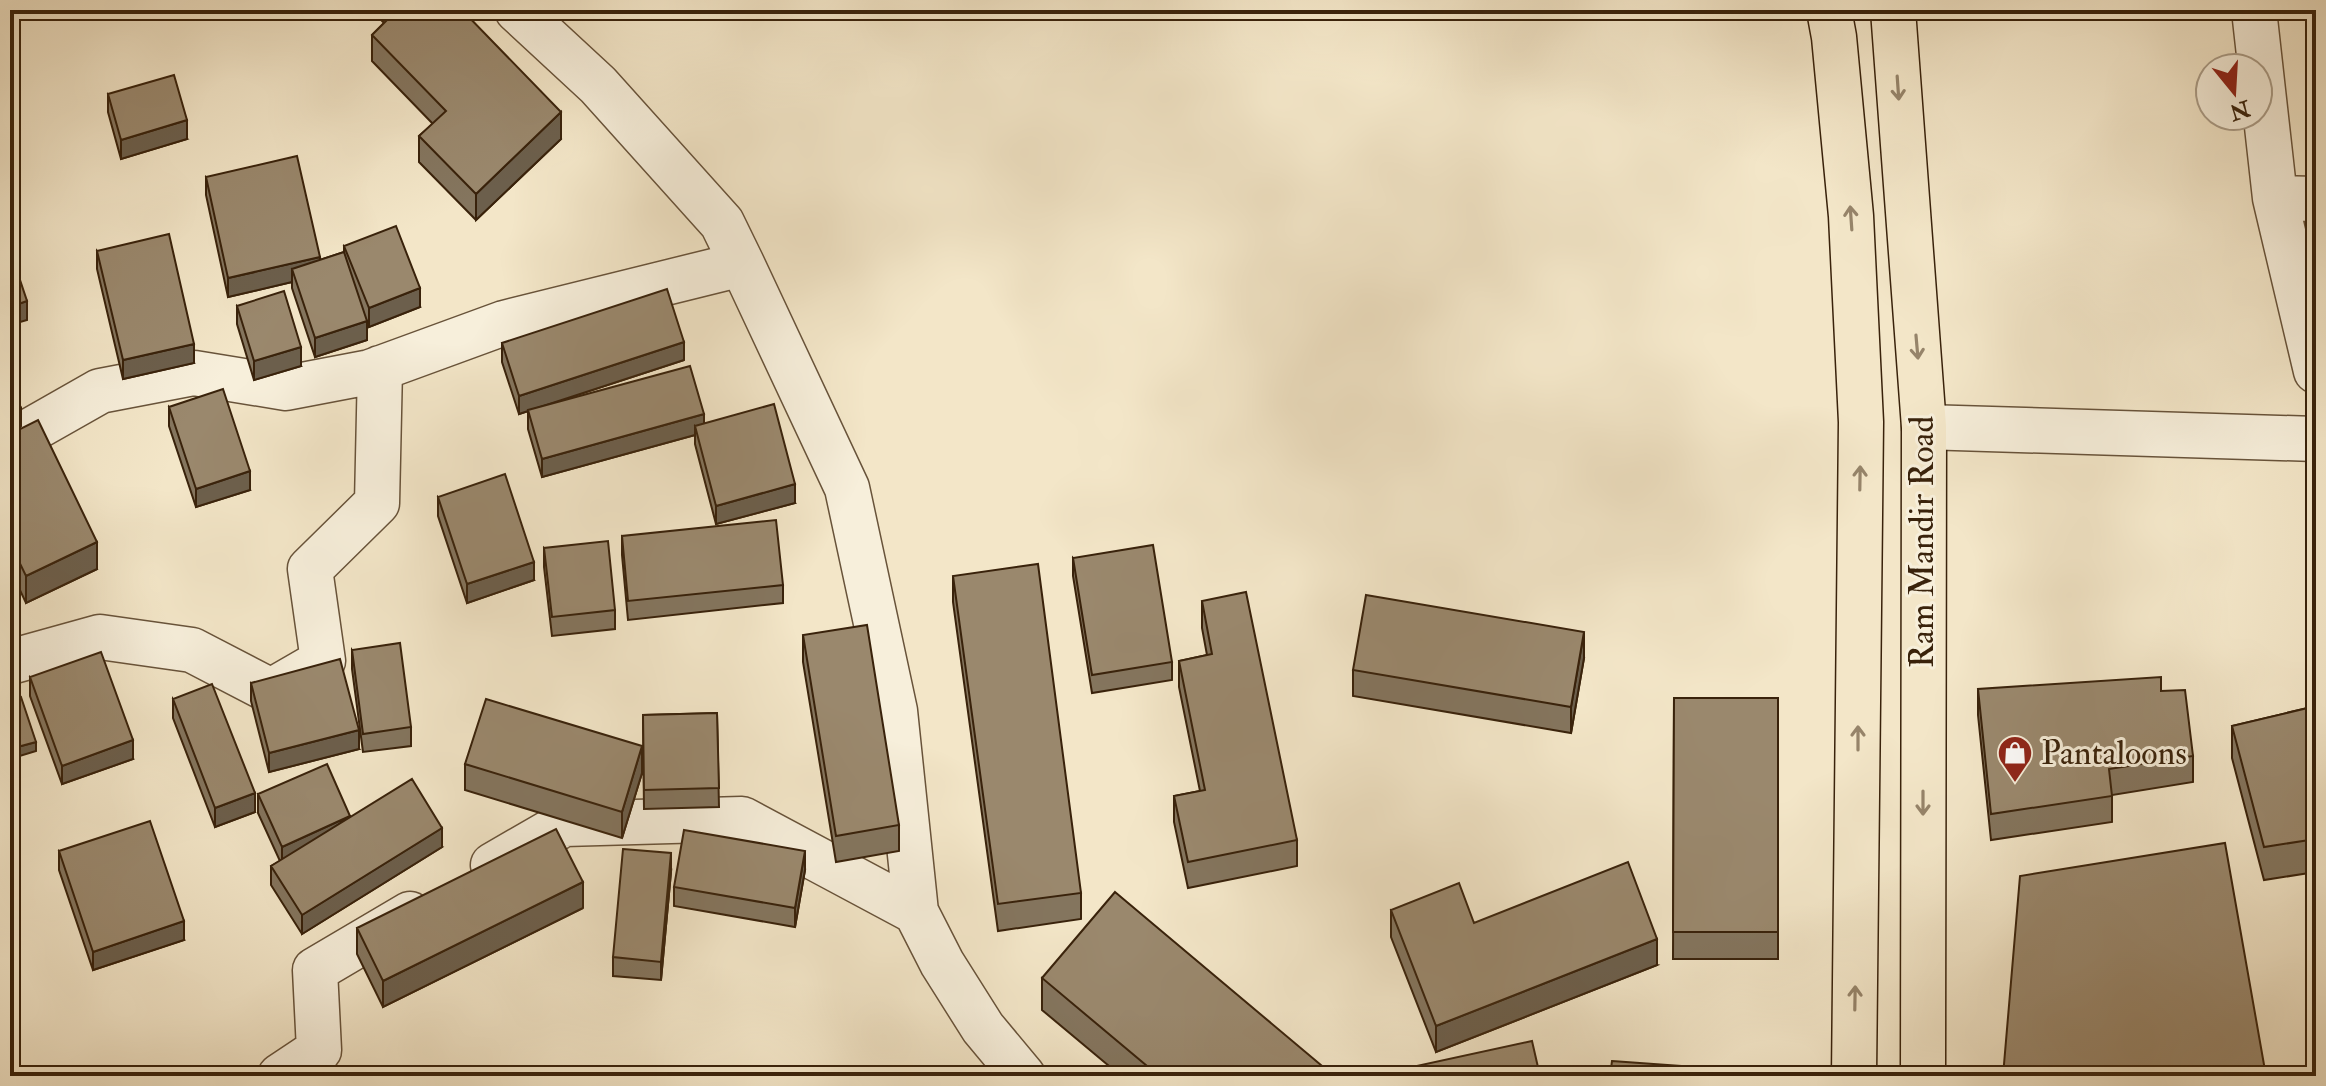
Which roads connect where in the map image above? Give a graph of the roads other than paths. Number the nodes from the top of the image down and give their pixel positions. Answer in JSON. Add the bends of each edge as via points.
{"nodes":[{"id":1,"x":517,"y":10,"type":"edge"},
{"id":2,"x":1829,"y":10,"type":"edge"},
{"id":3,"x":1893,"y":10,"type":"edge"},
{"id":4,"x":2254,"y":10,"type":"edge"},
{"id":5,"x":2296,"y":199,"type":"edge"},
{"id":6,"x":742,"y":264,"type":"junction"},
{"id":7,"x":380,"y":368,"type":"junction"},
{"id":8,"x":2316,"y":371,"type":"edge"},
{"id":9,"x":1924,"y":427,"type":"junction"},
{"id":10,"x":2316,"y":439,"type":"edge"},
{"id":11,"x":10,"y":442,"type":"edge"},
{"id":12,"x":10,"y":662,"type":"edge"},
{"id":13,"x":916,"y":912,"type":"junction"},
{"id":14,"x":280,"y":1076,"type":"edge"},
{"id":15,"x":1023,"y":1076,"type":"edge"},
{"id":16,"x":1854,"y":1076,"type":"edge"},
{"id":17,"x":1923,"y":1076,"type":"edge"}],
"edges":[{"from":1,"to":6,"type":"street","via":[[598,85],[722,223]]},
{"from":16,"to":2,"type":"main road","one_way":true,"via":[[1861,422],[1851,216]]},
{"from":3,"to":9,"type":"main road","name":"Ram Mandir Road","one_way":true},
{"from":4,"to":5,"type":"street"},
{"from":5,"to":8,"type":"street"},
{"from":6,"to":7,"type":"street","via":[[504,323]]},
{"from":6,"to":13,"type":"street","via":[[847,488],[895,711]]},
{"from":7,"to":11,"type":"street","via":[[286,388],[194,373],[100,391]]},
{"from":7,"to":12,"type":"street","via":[[377,503],[310,569],[323,661],[271,691],[192,650],[100,637]]},
{"from":9,"to":10,"type":"street"},
{"from":9,"to":17,"type":"main road","name":"Ram Mandir Road","one_way":true},
{"from":13,"to":14,"type":"street","via":[[742,819],[564,824],[315,970],[319,1050]]},
{"from":13,"to":15,"type":"street","via":[[983,1028]]}]}
